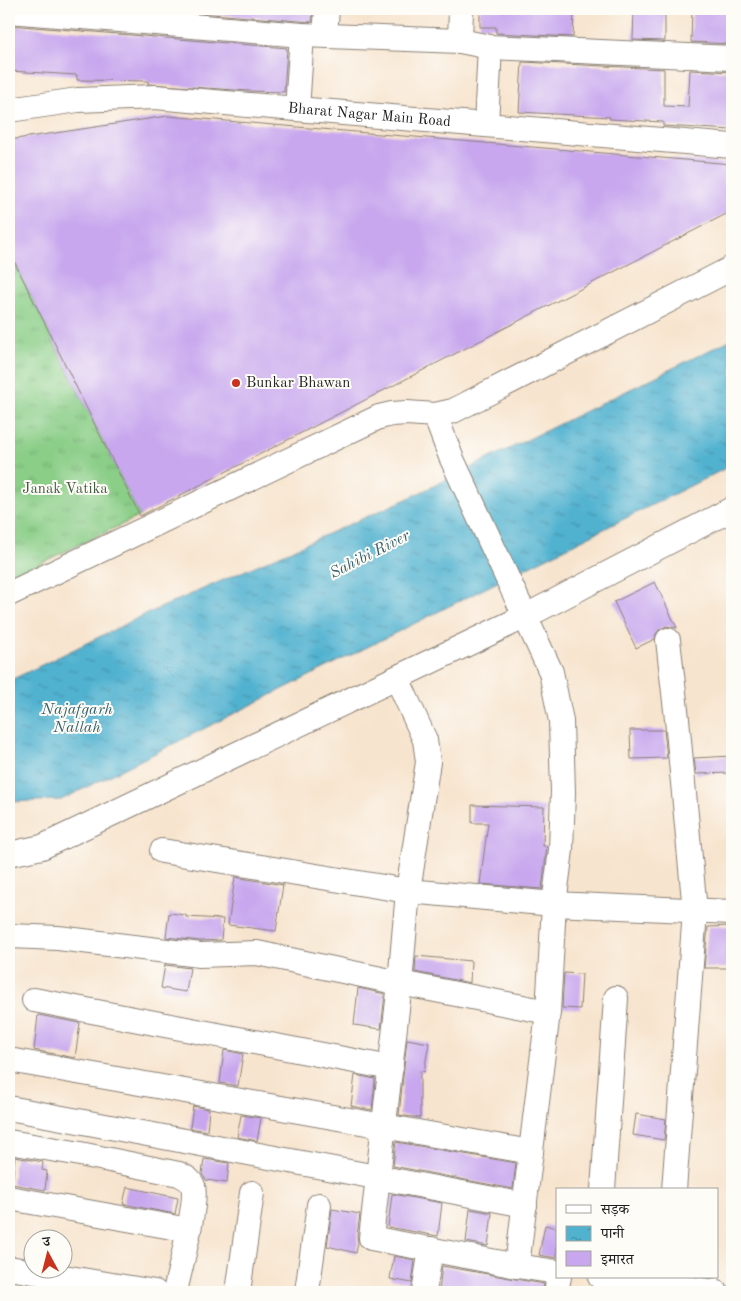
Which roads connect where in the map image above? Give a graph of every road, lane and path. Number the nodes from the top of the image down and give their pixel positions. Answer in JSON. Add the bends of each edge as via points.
{"nodes":[{"id":1,"x":327,"y":9,"type":"edge"},
{"id":2,"x":460,"y":9,"type":"edge"},
{"id":3,"x":9,"y":11,"type":"edge"},
{"id":4,"x":314,"y":35,"type":"junction"},
{"id":5,"x":460,"y":41,"type":"junction"},
{"id":6,"x":490,"y":47,"type":"junction"},
{"id":7,"x":732,"y":58,"type":"edge"},
{"id":8,"x":297,"y":109,"type":"junction"},
{"id":9,"x":9,"y":110,"type":"edge"},
{"id":10,"x":486,"y":125,"type":"junction"},
{"id":11,"x":732,"y":146,"type":"edge"},
{"id":12,"x":732,"y":268,"type":"edge"},
{"id":13,"x":436,"y":415,"type":"junction"},
{"id":14,"x":732,"y":510,"type":"edge"},
{"id":15,"x":9,"y":594,"type":"edge"},
{"id":16,"x":526,"y":616,"type":"junction"},
{"id":17,"x":668,"y":640,"type":"dead end"},
{"id":18,"x":397,"y":678,"type":"junction"},
{"id":19,"x":162,"y":851,"type":"dead end"},
{"id":20,"x":9,"y":854,"type":"edge"},
{"id":21,"x":408,"y":891,"type":"junction"},
{"id":22,"x":554,"y":904,"type":"junction"},
{"id":23,"x":695,"y":911,"type":"junction"},
{"id":24,"x":732,"y":912,"type":"edge"},
{"id":25,"x":9,"y":936,"type":"edge"},
{"id":26,"x":400,"y":984,"type":"junction"},
{"id":27,"x":616,"y":998,"type":"dead end"},
{"id":28,"x":34,"y":1000,"type":"dead end"},
{"id":29,"x":548,"y":1012,"type":"junction"},
{"id":30,"x":9,"y":1060,"type":"edge"},
{"id":31,"x":391,"y":1068,"type":"junction"},
{"id":32,"x":9,"y":1108,"type":"edge"},
{"id":33,"x":384,"y":1125,"type":"junction"},
{"id":34,"x":9,"y":1142,"type":"edge"},
{"id":35,"x":531,"y":1152,"type":"junction"},
{"id":36,"x":378,"y":1178,"type":"junction"},
{"id":37,"x":603,"y":1188,"type":"edge"},
{"id":38,"x":674,"y":1188,"type":"edge"},
{"id":39,"x":252,"y":1193,"type":"dead end"},
{"id":40,"x":9,"y":1198,"type":"edge"},
{"id":41,"x":319,"y":1204,"type":"dead end"},
{"id":42,"x":525,"y":1205,"type":"junction"},
{"id":43,"x":189,"y":1230,"type":"junction"},
{"id":44,"x":431,"y":1249,"type":"junction"},
{"id":45,"x":518,"y":1266,"type":"junction"},
{"id":46,"x":9,"y":1268,"type":"edge"},
{"id":47,"x":556,"y":1272,"type":"edge"},
{"id":48,"x":559,"y":1278,"type":"edge"},
{"id":49,"x":608,"y":1278,"type":"edge"},
{"id":50,"x":666,"y":1285,"type":"edge"},
{"id":51,"x":155,"y":1292,"type":"edge"},
{"id":52,"x":175,"y":1292,"type":"edge"},
{"id":53,"x":238,"y":1292,"type":"edge"},
{"id":54,"x":307,"y":1292,"type":"edge"},
{"id":55,"x":424,"y":1292,"type":"edge"},
{"id":56,"x":556,"y":1292,"type":"edge"},
{"id":57,"x":716,"y":1292,"type":"edge"}],
"edges":[{"from":1,"to":4,"type":"street"},
{"from":2,"to":5,"type":"street"},
{"from":3,"to":4,"type":"street"},
{"from":4,"to":5,"type":"street"},
{"from":4,"to":8,"type":"street"},
{"from":5,"to":6,"type":"street"},
{"from":6,"to":7,"type":"street"},
{"from":6,"to":10,"type":"street"},
{"from":8,"to":9,"type":"street","name":"Bharat Nagar Main Road","via":[[155,97],[78,100]]},
{"from":8,"to":10,"type":"street","name":"Bharat Nagar Main Road"},
{"from":10,"to":11,"type":"street","name":"Bharat Nagar Main Road"},
{"from":12,"to":13,"type":"street","via":[[453,411]]},
{"from":13,"to":15,"type":"street","via":[[379,417]]},
{"from":13,"to":16,"type":"street","via":[[451,457]]},
{"from":14,"to":16,"type":"street"},
{"from":16,"to":18,"type":"street"},
{"from":16,"to":22,"type":"street","via":[[551,672],[561,721],[561,850]]},
{"from":17,"to":23,"type":"street"},
{"from":18,"to":20,"type":"street","via":[[42,847]]},
{"from":18,"to":21,"type":"street","via":[[425,740],[428,762]]},
{"from":19,"to":21,"type":"street"},
{"from":21,"to":22,"type":"street"},
{"from":21,"to":26,"type":"street"},
{"from":22,"to":23,"type":"street"},
{"from":22,"to":29,"type":"street"},
{"from":23,"to":24,"type":"street"},
{"from":23,"to":38,"type":"street"},
{"from":25,"to":26,"type":"street","via":[[58,938],[200,955],[257,953]]},
{"from":26,"to":29,"type":"street"},
{"from":26,"to":31,"type":"street"},
{"from":27,"to":37,"type":"street"},
{"from":28,"to":31,"type":"street"},
{"from":29,"to":35,"type":"street"},
{"from":30,"to":33,"type":"street"},
{"from":31,"to":33,"type":"street"},
{"from":32,"to":36,"type":"street"},
{"from":33,"to":35,"type":"street"},
{"from":33,"to":36,"type":"street"},
{"from":34,"to":43,"type":"street","via":[[179,1174],[188,1179],[194,1193]]},
{"from":35,"to":42,"type":"street"},
{"from":36,"to":42,"type":"street"},
{"from":36,"to":44,"type":"street","via":[[371,1238]]},
{"from":39,"to":53,"type":"street"},
{"from":40,"to":43,"type":"street"},
{"from":41,"to":54,"type":"street"},
{"from":42,"to":45,"type":"street"},
{"from":43,"to":52,"type":"street"},
{"from":44,"to":45,"type":"street"},
{"from":44,"to":55,"type":"street"},
{"from":45,"to":47,"type":"street"},
{"from":46,"to":51,"type":"street"},
{"from":48,"to":56,"type":"street"},
{"from":49,"to":50,"type":"street"},
{"from":50,"to":57,"type":"street"}]}
